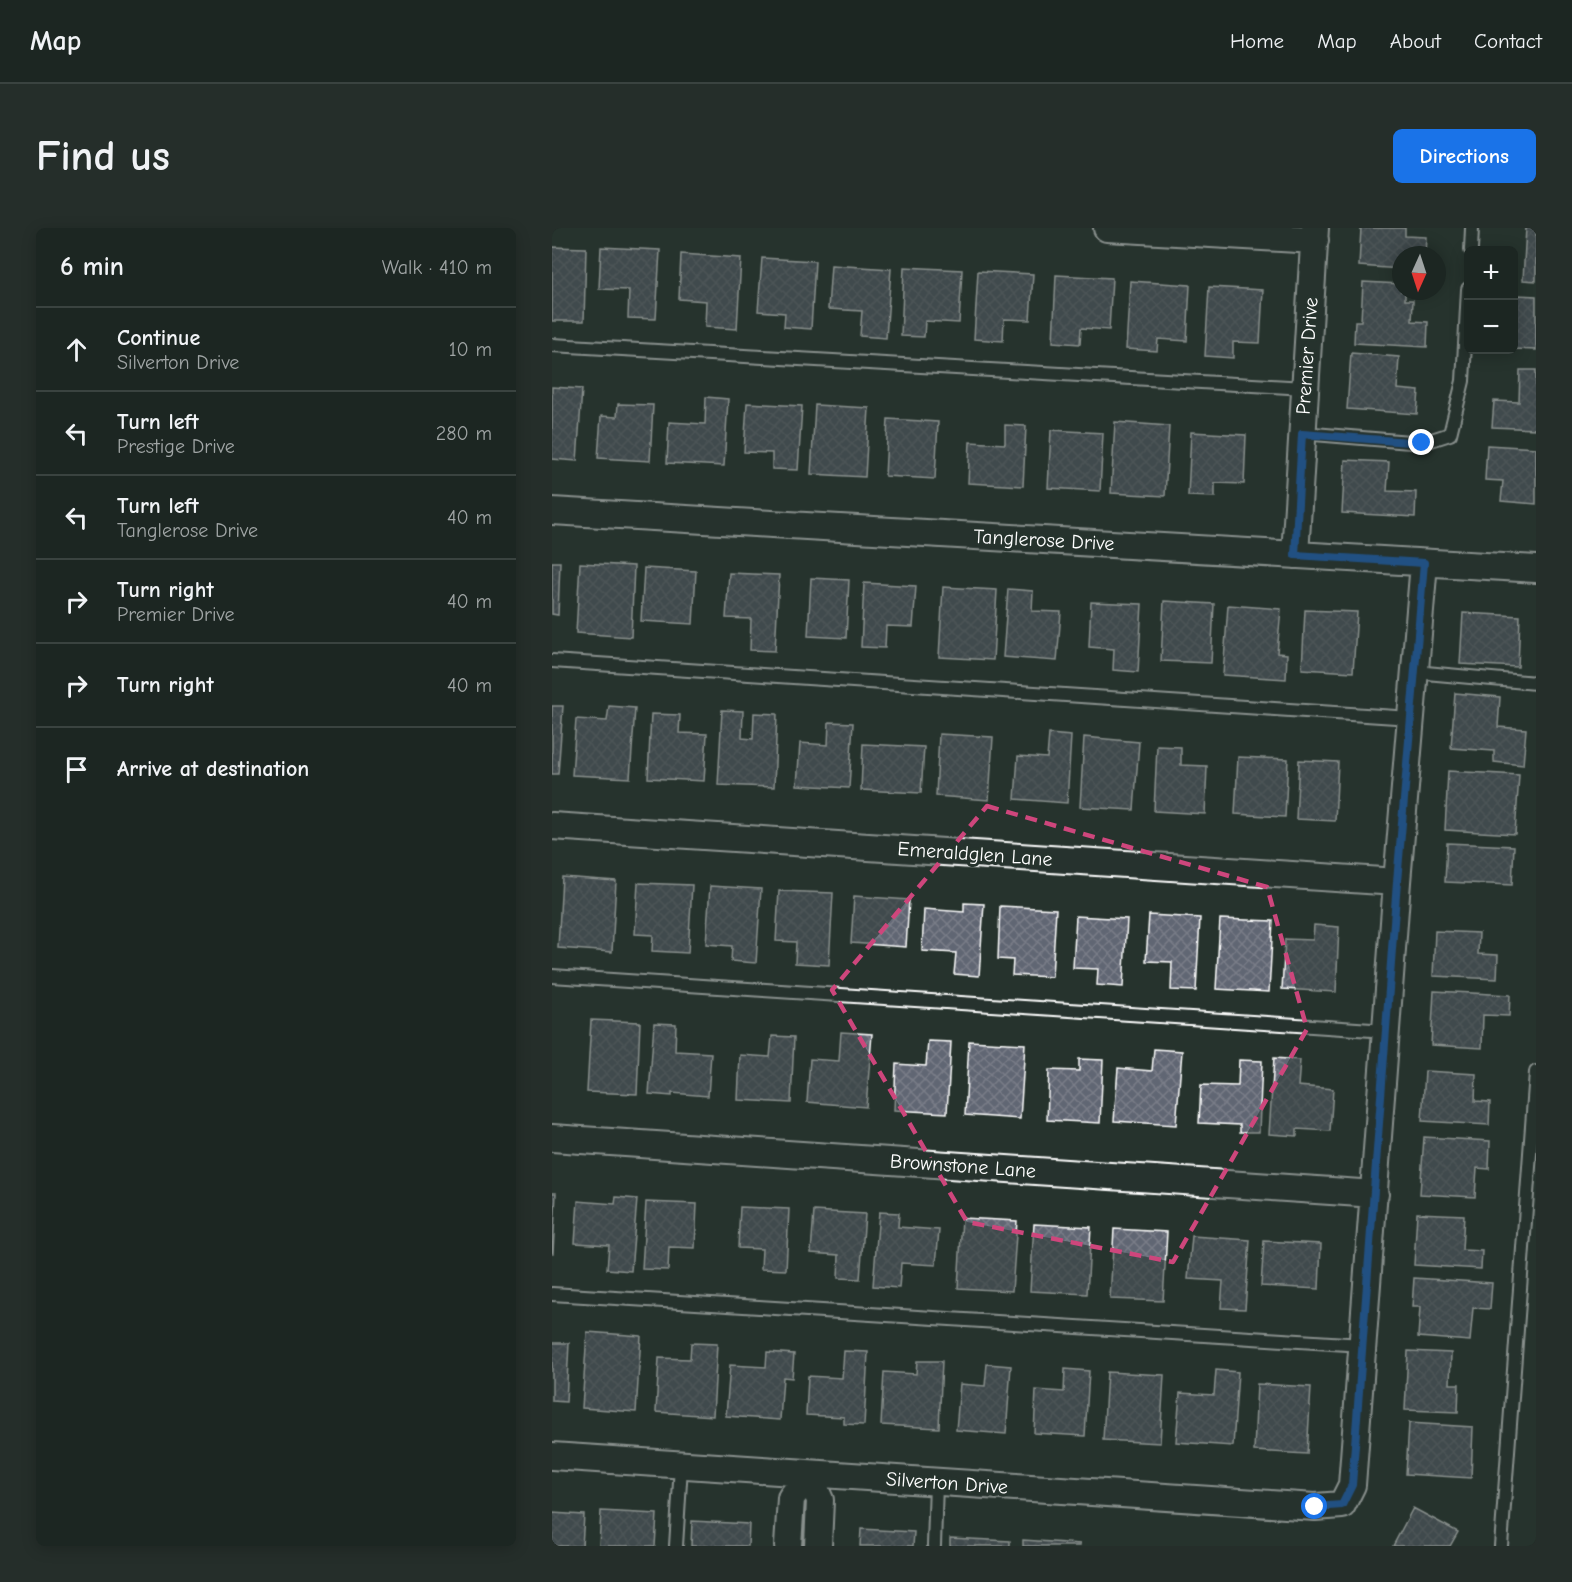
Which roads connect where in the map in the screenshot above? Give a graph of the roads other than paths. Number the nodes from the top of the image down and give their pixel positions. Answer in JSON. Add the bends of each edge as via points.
{"nodes":[{"id":1,"x":1107,"y":228,"type":"edge"},
{"id":2,"x":1472,"y":228,"type":"edge"},
{"id":3,"x":1141,"y":229,"type":"edge"},
{"id":4,"x":1315,"y":234,"type":"edge"},
{"id":5,"x":1471,"y":246,"type":"edge"},
{"id":6,"x":1467,"y":300,"type":"edge"},
{"id":7,"x":552,"y":345,"type":"edge"},
{"id":8,"x":1305,"y":388,"type":"junction"},
{"id":9,"x":1302,"y":434,"type":"junction"},
{"id":10,"x":552,"y":511,"type":"edge"},
{"id":11,"x":1295,"y":555,"type":"junction"},
{"id":12,"x":1424,"y":563,"type":"junction"},
{"id":13,"x":1536,"y":569,"type":"edge"},
{"id":14,"x":552,"y":661,"type":"edge"},
{"id":15,"x":1415,"y":672,"type":"junction"},
{"id":16,"x":1536,"y":683,"type":"edge"},
{"id":17,"x":1411,"y":718,"type":"junction"},
{"id":18,"x":552,"y":826,"type":"edge"},
{"id":19,"x":1397,"y":882,"type":"junction"},
{"id":20,"x":552,"y":976,"type":"edge"},
{"id":21,"x":1387,"y":1031,"type":"junction"},
{"id":22,"x":1536,"y":1072,"type":"edge"},
{"id":23,"x":552,"y":1138,"type":"edge"},
{"id":24,"x":1375,"y":1194,"type":"junction"},
{"id":25,"x":552,"y":1294,"type":"edge"},
{"id":26,"x":1363,"y":1345,"type":"junction"},
{"id":27,"x":552,"y":1456,"type":"edge"},
{"id":28,"x":681,"y":1466,"type":"junction"},
{"id":29,"x":809,"y":1474,"type":"junction"},
{"id":30,"x":936,"y":1483,"type":"junction"},
{"id":31,"x":676,"y":1546,"type":"edge"},
{"id":32,"x":788,"y":1546,"type":"edge"},
{"id":33,"x":818,"y":1546,"type":"edge"},
{"id":34,"x":934,"y":1546,"type":"edge"},
{"id":35,"x":1501,"y":1546,"type":"edge"}],
"edges":[{"from":1,"to":3,"type":"street"},
{"from":2,"to":5,"type":"lane"},
{"from":3,"to":4,"type":"street"},
{"from":4,"to":8,"type":"street","name":"Premier Drive"},
{"from":6,"to":9,"type":"lane","via":[[1463,381],[1450,434],[1422,443]]},
{"from":7,"to":8,"type":"lane"},
{"from":8,"to":9,"type":"street","name":"Premier Drive"},
{"from":9,"to":11,"type":"street","name":"Premier Drive"},
{"from":10,"to":11,"type":"street","name":"Tanglerose Drive"},
{"from":11,"to":12,"type":"street","name":"Tanglerose Drive"},
{"from":12,"to":13,"type":"street","name":"Tanglerose Drive"},
{"from":12,"to":15,"type":"street"},
{"from":14,"to":17,"type":"lane"},
{"from":15,"to":16,"type":"lane"},
{"from":15,"to":17,"type":"street"},
{"from":17,"to":19,"type":"street"},
{"from":18,"to":19,"type":"street","name":"Emeraldglen Lane"},
{"from":19,"to":21,"type":"street"},
{"from":20,"to":21,"type":"lane"},
{"from":21,"to":24,"type":"street"},
{"from":22,"to":35,"type":"lane"},
{"from":23,"to":24,"type":"street","name":"Brownstone Lane"},
{"from":24,"to":26,"type":"street"},
{"from":25,"to":26,"type":"lane"},
{"from":26,"to":30,"type":"street","name":"Silverton Drive","via":[[1352,1485],[1342,1505],[1315,1507]]},
{"from":27,"to":28,"type":"street","name":"Silverton Drive"},
{"from":28,"to":29,"type":"street","name":"Silverton Drive"},
{"from":28,"to":31,"type":"lane"},
{"from":29,"to":30,"type":"street","name":"Silverton Drive"},
{"from":29,"to":32,"type":"street","via":[[791,1498]]},
{"from":29,"to":33,"type":"street","via":[[820,1500]]},
{"from":30,"to":34,"type":"lane"}]}
